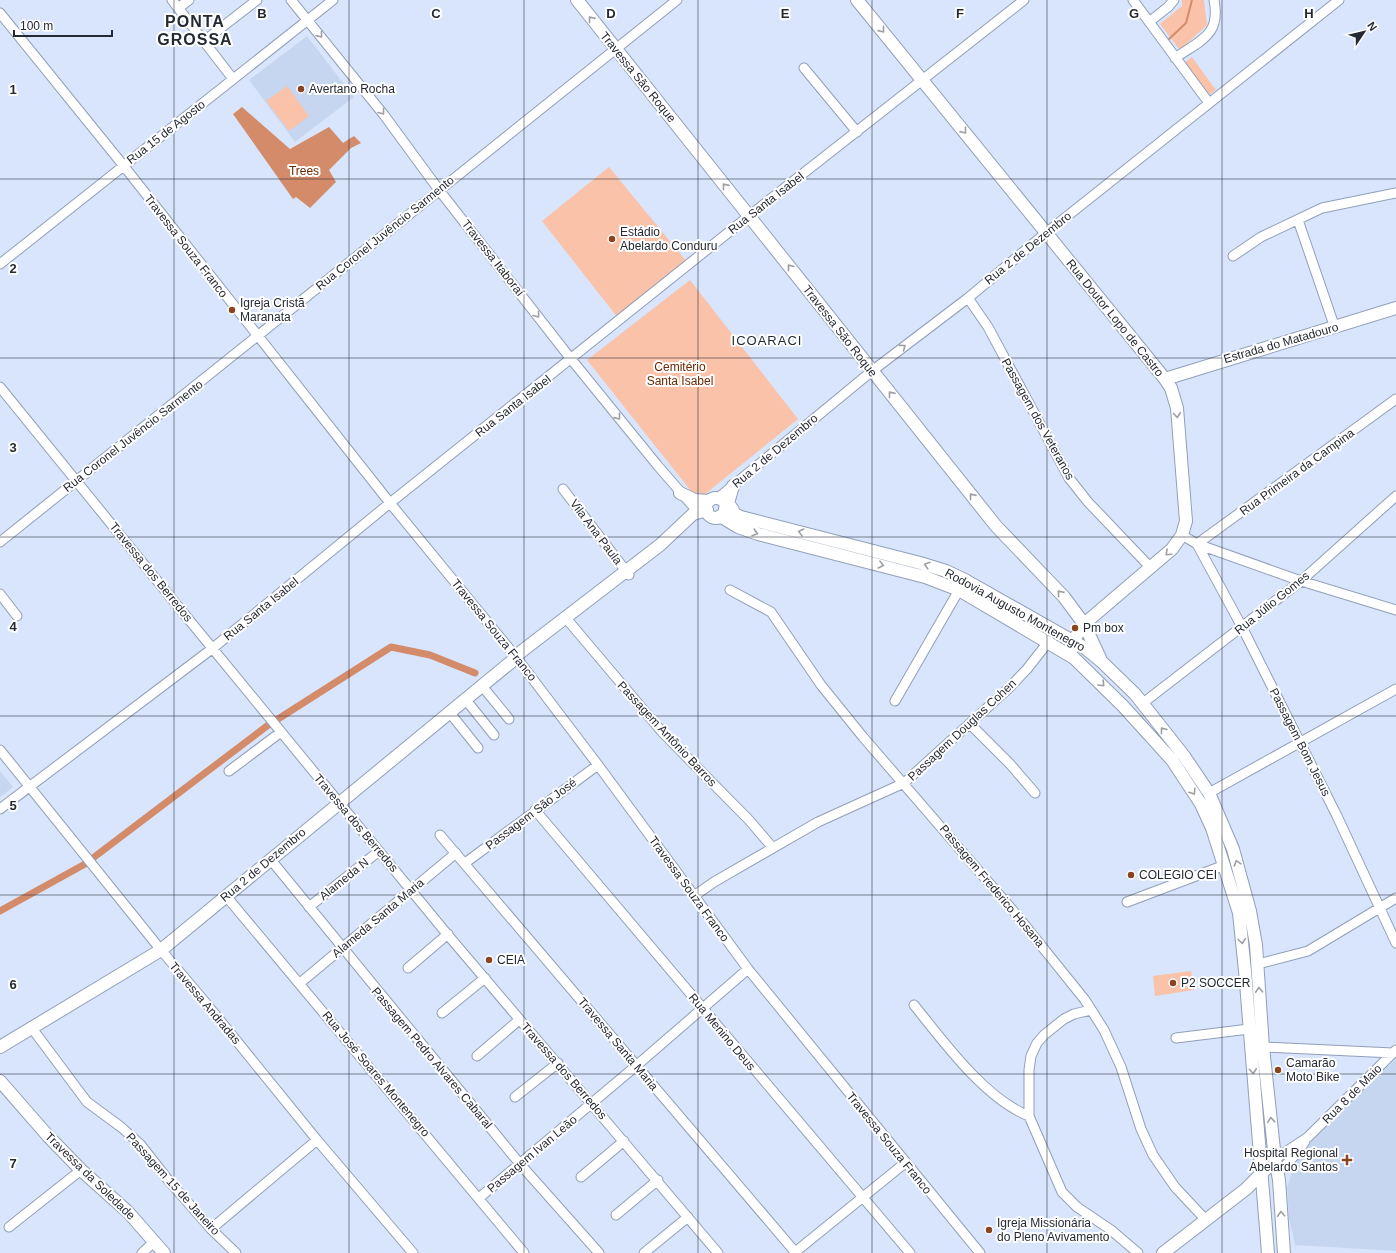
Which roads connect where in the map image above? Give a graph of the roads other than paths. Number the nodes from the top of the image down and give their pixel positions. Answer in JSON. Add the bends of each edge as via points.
{"nodes":[{"id":1,"x":172,"y":0,"type":"edge"},
{"id":2,"x":189,"y":0,"type":"edge"},
{"id":3,"x":257,"y":0,"type":"edge"},
{"id":4,"x":292,"y":0,"type":"edge"},
{"id":5,"x":333,"y":0,"type":"edge"},
{"id":6,"x":577,"y":0,"type":"edge"},
{"id":7,"x":677,"y":0,"type":"edge"},
{"id":8,"x":858,"y":0,"type":"edge"},
{"id":9,"x":1024,"y":0,"type":"edge"},
{"id":10,"x":1133,"y":0,"type":"edge"},
{"id":11,"x":1174,"y":0,"type":"edge"},
{"id":12,"x":1214,"y":0,"type":"edge"},
{"id":13,"x":1339,"y":0,"type":"edge"},
{"id":14,"x":178,"y":8,"type":"junction"},
{"id":15,"x":0,"y":13,"type":"edge"},
{"id":16,"x":308,"y":20,"type":"junction"},
{"id":17,"x":1149,"y":22,"type":"junction"},
{"id":18,"x":204,"y":41,"type":"junction"},
{"id":19,"x":615,"y":49,"type":"junction"},
{"id":20,"x":1175,"y":58,"type":"junction"},
{"id":21,"x":804,"y":68,"type":"dead end"},
{"id":22,"x":233,"y":79,"type":"junction"},
{"id":23,"x":923,"y":80,"type":"junction"},
{"id":24,"x":1209,"y":103,"type":"junction"},
{"id":25,"x":857,"y":132,"type":"junction"},
{"id":26,"x":123,"y":166,"type":"junction"},
{"id":27,"x":439,"y":190,"type":"junction"},
{"id":28,"x":1396,"y":193,"type":"edge"},
{"id":29,"x":749,"y":216,"type":"junction"},
{"id":30,"x":1298,"y":220,"type":"junction"},
{"id":31,"x":1046,"y":233,"type":"junction"},
{"id":32,"x":1233,"y":256,"type":"dead end"},
{"id":33,"x":0,"y":264,"type":"edge"},
{"id":34,"x":968,"y":298,"type":"junction"},
{"id":35,"x":1396,"y":308,"type":"edge"},
{"id":36,"x":1335,"y":328,"type":"junction"},
{"id":37,"x":258,"y":337,"type":"junction"},
{"id":38,"x":571,"y":359,"type":"junction"},
{"id":39,"x":872,"y":371,"type":"junction"},
{"id":40,"x":1165,"y":379,"type":"junction"},
{"id":41,"x":0,"y":387,"type":"edge"},
{"id":42,"x":1396,"y":399,"type":"edge"},
{"id":43,"x":76,"y":481,"type":"junction"},
{"id":44,"x":733,"y":486,"type":"junction"},
{"id":45,"x":563,"y":489,"type":"dead end"},
{"id":46,"x":680,"y":492,"type":"joint"},
{"id":47,"x":1396,"y":496,"type":"edge"},
{"id":48,"x":390,"y":503,"type":"junction"},
{"id":49,"x":708,"y":505,"type":"junction"},
{"id":50,"x":723,"y":513,"type":"junction"},
{"id":51,"x":741,"y":517,"type":"junction"},
{"id":52,"x":1182,"y":535,"type":"junction"},
{"id":53,"x":0,"y":542,"type":"edge"},
{"id":54,"x":1197,"y":544,"type":"junction"},
{"id":55,"x":1151,"y":568,"type":"junction"},
{"id":56,"x":627,"y":573,"type":"junction"},
{"id":57,"x":1301,"y":581,"type":"junction"},
{"id":58,"x":730,"y":590,"type":"dead end"},
{"id":59,"x":959,"y":590,"type":"junction"},
{"id":60,"x":0,"y":594,"type":"edge"},
{"id":61,"x":1396,"y":610,"type":"edge"},
{"id":62,"x":17,"y":616,"type":"dead end"},
{"id":63,"x":566,"y":619,"type":"junction"},
{"id":64,"x":1084,"y":624,"type":"junction"},
{"id":65,"x":1242,"y":628,"type":"junction"},
{"id":66,"x":1073,"y":641,"type":"junction"},
{"id":67,"x":1049,"y":642,"type":"junction"},
{"id":68,"x":213,"y":648,"type":"junction"},
{"id":69,"x":1074,"y":658,"type":"junction"},
{"id":70,"x":515,"y":660,"type":"junction"},
{"id":71,"x":1101,"y":661,"type":"junction"},
{"id":72,"x":482,"y":686,"type":"junction"},
{"id":73,"x":1396,"y":688,"type":"edge"},
{"id":74,"x":466,"y":700,"type":"junction"},
{"id":75,"x":895,"y":701,"type":"dead end"},
{"id":76,"x":1142,"y":703,"type":"junction"},
{"id":77,"x":450,"y":713,"type":"junction"},
{"id":78,"x":1129,"y":713,"type":"junction"},
{"id":79,"x":509,"y":719,"type":"dead end"},
{"id":80,"x":971,"y":725,"type":"junction"},
{"id":81,"x":281,"y":731,"type":"junction"},
{"id":82,"x":494,"y":735,"type":"dead end"},
{"id":83,"x":1300,"y":742,"type":"junction"},
{"id":84,"x":478,"y":748,"type":"dead end"},
{"id":85,"x":0,"y":750,"type":"edge"},
{"id":86,"x":598,"y":765,"type":"junction"},
{"id":87,"x":1191,"y":767,"type":"junction"},
{"id":88,"x":229,"y":771,"type":"dead end"},
{"id":89,"x":1181,"y":774,"type":"junction"},
{"id":90,"x":904,"y":783,"type":"junction"},
{"id":91,"x":29,"y":786,"type":"junction"},
{"id":92,"x":1035,"y":793,"type":"dead end"},
{"id":93,"x":1209,"y":793,"type":"junction"},
{"id":94,"x":338,"y":802,"type":"junction"},
{"id":95,"x":0,"y":809,"type":"edge"},
{"id":96,"x":535,"y":810,"type":"junction"},
{"id":97,"x":440,"y":835,"type":"dead end"},
{"id":98,"x":773,"y":848,"type":"junction"},
{"id":99,"x":379,"y":851,"type":"junction"},
{"id":100,"x":456,"y":853,"type":"junction"},
{"id":101,"x":270,"y":860,"type":"junction"},
{"id":102,"x":465,"y":863,"type":"junction"},
{"id":103,"x":1225,"y":865,"type":"junction"},
{"id":104,"x":412,"y":890,"type":"junction"},
{"id":105,"x":226,"y":896,"type":"junction"},
{"id":106,"x":694,"y":896,"type":"junction"},
{"id":107,"x":1396,"y":898,"type":"edge"},
{"id":108,"x":1127,"y":902,"type":"dead end"},
{"id":109,"x":309,"y":907,"type":"junction"},
{"id":110,"x":1379,"y":909,"type":"junction"},
{"id":111,"x":1244,"y":912,"type":"junction"},
{"id":112,"x":448,"y":934,"type":"junction"},
{"id":113,"x":1396,"y":943,"type":"edge"},
{"id":114,"x":341,"y":948,"type":"junction"},
{"id":115,"x":161,"y":950,"type":"junction"},
{"id":116,"x":1258,"y":964,"type":"junction"},
{"id":117,"x":408,"y":968,"type":"dead end"},
{"id":118,"x":748,"y":969,"type":"junction"},
{"id":119,"x":485,"y":978,"type":"junction"},
{"id":120,"x":300,"y":983,"type":"junction"},
{"id":121,"x":914,"y":1005,"type":"dead end"},
{"id":122,"x":702,"y":1008,"type":"junction"},
{"id":123,"x":1091,"y":1010,"type":"junction"},
{"id":124,"x":442,"y":1013,"type":"dead end"},
{"id":125,"x":519,"y":1020,"type":"junction"},
{"id":126,"x":31,"y":1027,"type":"junction"},
{"id":127,"x":1249,"y":1029,"type":"junction"},
{"id":128,"x":1176,"y":1038,"type":"dead end"},
{"id":129,"x":0,"y":1047,"type":"edge"},
{"id":130,"x":1263,"y":1047,"type":"junction"},
{"id":131,"x":1395,"y":1052,"type":"edge"},
{"id":132,"x":477,"y":1056,"type":"dead end"},
{"id":133,"x":558,"y":1063,"type":"junction"},
{"id":134,"x":636,"y":1066,"type":"junction"},
{"id":135,"x":0,"y":1081,"type":"edge"},
{"id":136,"x":515,"y":1098,"type":"dead end"},
{"id":137,"x":592,"y":1103,"type":"junction"},
{"id":138,"x":1029,"y":1116,"type":"junction"},
{"id":139,"x":1308,"y":1137,"type":"junction"},
{"id":140,"x":317,"y":1140,"type":"junction"},
{"id":141,"x":624,"y":1141,"type":"junction"},
{"id":142,"x":1275,"y":1159,"type":"junction"},
{"id":143,"x":905,"y":1163,"type":"junction"},
{"id":144,"x":520,"y":1164,"type":"junction"},
{"id":145,"x":81,"y":1170,"type":"junction"},
{"id":146,"x":1278,"y":1173,"type":"junction"},
{"id":147,"x":581,"y":1177,"type":"dead end"},
{"id":148,"x":1262,"y":1178,"type":"junction"},
{"id":149,"x":658,"y":1180,"type":"junction"},
{"id":150,"x":862,"y":1197,"type":"junction"},
{"id":151,"x":479,"y":1198,"type":"junction"},
{"id":152,"x":616,"y":1215,"type":"dead end"},
{"id":153,"x":688,"y":1218,"type":"junction"},
{"id":154,"x":1205,"y":1219,"type":"junction"},
{"id":155,"x":9,"y":1227,"type":"dead end"},
{"id":156,"x":211,"y":1229,"type":"junction"},
{"id":157,"x":154,"y":1242,"type":"junction"},
{"id":158,"x":142,"y":1253,"type":"edge"},
{"id":159,"x":164,"y":1253,"type":"edge"},
{"id":160,"x":236,"y":1253,"type":"edge"},
{"id":161,"x":413,"y":1253,"type":"edge"},
{"id":162,"x":524,"y":1253,"type":"edge"},
{"id":163,"x":599,"y":1253,"type":"edge"},
{"id":164,"x":644,"y":1253,"type":"edge"},
{"id":165,"x":718,"y":1253,"type":"edge"},
{"id":166,"x":795,"y":1253,"type":"edge"},
{"id":167,"x":910,"y":1253,"type":"edge"},
{"id":168,"x":980,"y":1253,"type":"edge"},
{"id":169,"x":1138,"y":1253,"type":"edge"},
{"id":170,"x":1163,"y":1253,"type":"edge"},
{"id":171,"x":1268,"y":1253,"type":"edge"},
{"id":172,"x":1284,"y":1253,"type":"edge"}],
"edges":[{"from":1,"to":14,"type":"street"},
{"from":2,"to":14,"type":"street"},
{"from":3,"to":18,"type":"street"},
{"from":4,"to":16,"type":"street","name":"Travessa Itaboraí"},
{"from":5,"to":16,"type":"street","name":"Rua 15 de Agosto"},
{"from":19,"to":6,"type":"main road","name":"Travessa São Roque","one_way":true},
{"from":7,"to":19,"type":"street","name":"Rua Coronel Juvêncio Sarmento"},
{"from":8,"to":23,"type":"main road","name":"Rua Doutor Lopo de Castro","one_way":true},
{"from":9,"to":23,"type":"street","name":"Rua Santa Isabel"},
{"from":10,"to":17,"type":"street"},
{"from":11,"to":17,"type":"street"},
{"from":12,"to":20,"type":"street","via":[[1216,22],[1211,33]]},
{"from":13,"to":24,"type":"street","name":"Rua 2 de Dezembro"},
{"from":14,"to":18,"type":"street"},
{"from":15,"to":26,"type":"street","name":"Travessa Souza Franco"},
{"from":16,"to":22,"type":"street","name":"Rua 15 de Agosto"},
{"from":16,"to":27,"type":"street","name":"Travessa Itaboraí","one_way":true,"via":[[384,115]]},
{"from":17,"to":20,"type":"street"},
{"from":18,"to":22,"type":"street"},
{"from":19,"to":27,"type":"street","name":"Rua Coronel Juvêncio Sarmento"},
{"from":29,"to":19,"type":"main road","name":"Travessa São Roque","one_way":true},
{"from":20,"to":24,"type":"street"},
{"from":21,"to":25,"type":"street"},
{"from":22,"to":26,"type":"street","name":"Rua 15 de Agosto"},
{"from":23,"to":25,"type":"street","name":"Rua Santa Isabel"},
{"from":23,"to":31,"type":"main road","name":"Rua Doutor Lopo de Castro","one_way":true},
{"from":24,"to":31,"type":"street","name":"Rua 2 de Dezembro"},
{"from":25,"to":29,"type":"street","name":"Rua Santa Isabel"},
{"from":26,"to":33,"type":"street","name":"Rua 15 de Agosto"},
{"from":26,"to":37,"type":"street","name":"Travessa Souza Franco"},
{"from":27,"to":37,"type":"street","name":"Rua Coronel Juvêncio Sarmento"},
{"from":27,"to":38,"type":"street","name":"Travessa Itaboraí","one_way":true},
{"from":28,"to":30,"type":"street","via":[[1322,208]]},
{"from":29,"to":38,"type":"street","name":"Rua Santa Isabel"},
{"from":39,"to":29,"type":"main road","name":"Travessa São Roque","one_way":true},
{"from":30,"to":32,"type":"street","via":[[1261,237]]},
{"from":30,"to":36,"type":"street"},
{"from":31,"to":34,"type":"street","name":"Rua 2 de Dezembro"},
{"from":31,"to":40,"type":"main road","name":"Rua Doutor Lopo de Castro"},
{"from":39,"to":34,"type":"street","name":"Rua 2 de Dezembro","one_way":true},
{"from":34,"to":55,"type":"street","name":"Passagem dos Veteranos","via":[[988,327],[1069,478],[1088,502]]},
{"from":35,"to":36,"type":"main road","name":"Estrada do Matadouro"},
{"from":36,"to":40,"type":"main road","name":"Estrada do Matadouro","via":[[1254,350]]},
{"from":37,"to":43,"type":"street","name":"Rua Coronel Juvêncio Sarmento"},
{"from":37,"to":48,"type":"street","name":"Travessa Souza Franco"},
{"from":38,"to":46,"type":"street","name":"Travessa Itaboraí","one_way":true},
{"from":38,"to":48,"type":"street","name":"Rua Santa Isabel"},
{"from":39,"to":44,"type":"street","name":"Rua 2 de Dezembro"},
{"from":64,"to":39,"type":"main road","name":"Travessa São Roque","one_way":true,"via":[[1052,583],[996,526]]},
{"from":40,"to":52,"type":"main road","name":"Rua Doutor Lopo de Castro","one_way":true,"via":[[1177,408],[1186,521]]},
{"from":41,"to":43,"type":"street","name":"Travessa dos Berredos"},
{"from":42,"to":54,"type":"street","name":"Rua Primeira da Campina"},
{"from":43,"to":53,"type":"street","name":"Rua Coronel Juvêncio Sarmento"},
{"from":43,"to":68,"type":"street","name":"Travessa dos Berredos"},
{"from":44,"to":49,"type":"street","name":"Rua 2 de Dezembro"},
{"from":44,"to":51,"type":"main road","via":[[728,503]]},
{"from":45,"to":56,"type":"street","name":"Vila Ana Paula"},
{"from":46,"to":49,"type":"main road"},
{"from":47,"to":57,"type":"street","name":"Rua Júlio Gomes"},
{"from":48,"to":68,"type":"street","name":"Rua Santa Isabel"},
{"from":48,"to":70,"type":"street","name":"Travessa Souza Franco"},
{"from":49,"to":50,"type":"main road","via":[[712,516]]},
{"from":49,"to":50,"type":"main road","via":[[722,500]]},
{"from":49,"to":56,"type":"main road","name":"Rua 2 de Dezembro","via":[[693,514]]},
{"from":50,"to":51,"type":"main road","name":"Rodovia Augusto Montenegro"},
{"from":50,"to":59,"type":"main road","name":"Rodovia Augusto Montenegro","one_way":true,"via":[[738,527],[758,534],[925,577]]},
{"from":66,"to":51,"type":"main road","name":"Rodovia Augusto Montenegro","one_way":true,"via":[[946,571]]},
{"from":52,"to":54,"type":"street"},
{"from":52,"to":55,"type":"main road","name":"Rua Doutor Lopo de Castro","one_way":true,"via":[[1172,549]]},
{"from":54,"to":57,"type":"street"},
{"from":54,"to":65,"type":"street","name":"Passagem Bom Jesus"},
{"from":55,"to":64,"type":"main road","name":"Rua Doutor Lopo de Castro"},
{"from":56,"to":63,"type":"main road","name":"Rua 2 de Dezembro"},
{"from":57,"to":61,"type":"street"},
{"from":57,"to":65,"type":"street","name":"Rua Júlio Gomes"},
{"from":58,"to":90,"type":"street","name":"Passagem Frederico Hosana","via":[[771,612],[821,685]]},
{"from":59,"to":67,"type":"main road","name":"Rodovia Augusto Montenegro"},
{"from":59,"to":75,"type":"street"},
{"from":60,"to":62,"type":"street"},
{"from":63,"to":70,"type":"main road","name":"Rua 2 de Dezembro"},
{"from":63,"to":98,"type":"street","name":"Passagem Antônio Barros","via":[[663,733],[749,820]]},
{"from":64,"to":66,"type":"main road","name":"Rua Doutor Lopo de Castro"},
{"from":64,"to":71,"type":"main road","name":"Travessa São Roque"},
{"from":65,"to":76,"type":"street","name":"Rua Júlio Gomes"},
{"from":65,"to":83,"type":"street","name":"Passagem Bom Jesus"},
{"from":66,"to":69,"type":"main road"},
{"from":66,"to":71,"type":"main road","name":"Rodovia Augusto Montenegro"},
{"from":67,"to":69,"type":"main road","name":"Rodovia Augusto Montenegro"},
{"from":67,"to":80,"type":"street","name":"Passagem Douglas Cohen","via":[[1027,669]]},
{"from":68,"to":81,"type":"street","name":"Travessa dos Berredos"},
{"from":68,"to":91,"type":"street","name":"Rua Santa Isabel"},
{"from":69,"to":78,"type":"main road","name":"Rodovia Augusto Montenegro","one_way":true},
{"from":70,"to":72,"type":"main road","name":"Rua 2 de Dezembro"},
{"from":70,"to":86,"type":"street","name":"Travessa Souza Franco"},
{"from":71,"to":76,"type":"main road","name":"Rodovia Augusto Montenegro"},
{"from":72,"to":74,"type":"main road","name":"Rua 2 de Dezembro"},
{"from":72,"to":79,"type":"street"},
{"from":73,"to":83,"type":"street"},
{"from":74,"to":77,"type":"main road","name":"Rua 2 de Dezembro"},
{"from":74,"to":82,"type":"street"},
{"from":76,"to":78,"type":"main road"},
{"from":87,"to":76,"type":"main road","name":"Rodovia Augusto Montenegro","one_way":true},
{"from":77,"to":84,"type":"street"},
{"from":77,"to":94,"type":"main road","name":"Rua 2 de Dezembro"},
{"from":78,"to":89,"type":"main road","name":"Rodovia Augusto Montenegro","via":[[1172,760]]},
{"from":80,"to":90,"type":"street","name":"Passagem Douglas Cohen"},
{"from":80,"to":92,"type":"street"},
{"from":81,"to":88,"type":"street"},
{"from":81,"to":94,"type":"street","name":"Travessa dos Berredos"},
{"from":83,"to":93,"type":"street"},
{"from":83,"to":110,"type":"street","name":"Passagem Bom Jesus"},
{"from":85,"to":91,"type":"street","name":"Travessa Andradas"},
{"from":86,"to":96,"type":"street","name":"Passagem São José"},
{"from":86,"to":106,"type":"street","name":"Travessa Souza Franco"},
{"from":87,"to":89,"type":"main road"},
{"from":87,"to":93,"type":"main road","name":"Rodovia Augusto Montenegro"},
{"from":89,"to":103,"type":"main road","name":"Rodovia Augusto Montenegro","one_way":true,"via":[[1201,804]]},
{"from":90,"to":98,"type":"street","name":"Passagem Douglas Cohen","via":[[818,822]]},
{"from":90,"to":123,"type":"street","name":"Passagem Frederico Hosana","via":[[1043,947]]},
{"from":91,"to":95,"type":"street","name":"Rua Santa Isabel"},
{"from":91,"to":115,"type":"street","name":"Travessa Andradas"},
{"from":111,"to":93,"type":"main road","name":"Rodovia Augusto Montenegro","one_way":true,"via":[[1233,850]]},
{"from":94,"to":99,"type":"street","name":"Travessa dos Berredos"},
{"from":94,"to":101,"type":"main road","name":"Rua 2 de Dezembro"},
{"from":96,"to":102,"type":"street","name":"Passagem São José"},
{"from":96,"to":122,"type":"street","name":"Rua Menino Deus"},
{"from":97,"to":100,"type":"street","name":"Travessa Santa Maria"},
{"from":98,"to":106,"type":"street","name":"Passagem Douglas Cohen"},
{"from":99,"to":104,"type":"street","name":"Travessa dos Berredos"},
{"from":99,"to":109,"type":"street","name":"Alameda N"},
{"from":100,"to":102,"type":"street","name":"Travessa Santa Maria"},
{"from":100,"to":104,"type":"street","name":"Alameda Santa Maria"},
{"from":101,"to":105,"type":"main road","name":"Rua 2 de Dezembro"},
{"from":101,"to":109,"type":"street","name":"Passagem Pedro Alvares Cabaral"},
{"from":102,"to":134,"type":"street","name":"Travessa Santa Maria"},
{"from":103,"to":108,"type":"street"},
{"from":103,"to":111,"type":"main road","name":"Rodovia Augusto Montenegro"},
{"from":104,"to":112,"type":"street","name":"Travessa dos Berredos"},
{"from":104,"to":114,"type":"street","name":"Alameda Santa Maria"},
{"from":105,"to":115,"type":"main road","name":"Rua 2 de Dezembro"},
{"from":105,"to":120,"type":"street","name":"Rua José Soares Montenegro"},
{"from":106,"to":118,"type":"street","name":"Travessa Souza Franco"},
{"from":107,"to":110,"type":"street"},
{"from":109,"to":114,"type":"street","name":"Passagem Pedro Alvares Cabaral"},
{"from":110,"to":113,"type":"street","name":"Passagem Bom Jesus"},
{"from":110,"to":116,"type":"street","via":[[1308,951]]},
{"from":111,"to":116,"type":"main road","name":"Rodovia Augusto Montenegro"},
{"from":111,"to":127,"type":"main road","name":"Rodovia Augusto Montenegro","one_way":true},
{"from":112,"to":117,"type":"street"},
{"from":112,"to":119,"type":"street","name":"Travessa dos Berredos"},
{"from":114,"to":120,"type":"street","name":"Alameda Santa Maria"},
{"from":114,"to":144,"type":"street","name":"Passagem Pedro Alvares Cabaral"},
{"from":115,"to":126,"type":"main road","name":"Rua 2 de Dezembro"},
{"from":115,"to":140,"type":"street","name":"Travessa Andradas"},
{"from":130,"to":116,"type":"main road","name":"Rodovia Augusto Montenegro","one_way":true},
{"from":118,"to":122,"type":"street","name":"Passagem Ivan Leão"},
{"from":118,"to":143,"type":"street","name":"Travessa Souza Franco"},
{"from":119,"to":124,"type":"street"},
{"from":119,"to":125,"type":"street","name":"Travessa dos Berredos"},
{"from":120,"to":151,"type":"street","name":"Rua José Soares Montenegro"},
{"from":121,"to":138,"type":"street","via":[[960,1062],[1000,1098]]},
{"from":122,"to":134,"type":"street","name":"Passagem Ivan Leão"},
{"from":122,"to":150,"type":"street","name":"Rua Menino Deus"},
{"from":123,"to":138,"type":"street","via":[[1064,1018],[1038,1043],[1031,1056],[1029,1070]]},
{"from":123,"to":154,"type":"street","name":"Passagem Frederico Hosana","via":[[1104,1030],[1121,1067],[1152,1155],[1175,1187]]},
{"from":125,"to":132,"type":"street"},
{"from":125,"to":133,"type":"street","name":"Travessa dos Berredos"},
{"from":126,"to":129,"type":"main road","name":"Rua 2 de Dezembro"},
{"from":126,"to":156,"type":"street","name":"Passagem 15 de Janeiro","via":[[87,1102],[140,1144]]},
{"from":127,"to":128,"type":"street"},
{"from":127,"to":148,"type":"main road","name":"Rodovia Augusto Montenegro","one_way":true},
{"from":130,"to":131,"type":"street"},
{"from":142,"to":130,"type":"main road","name":"Rodovia Augusto Montenegro","one_way":true},
{"from":131,"to":139,"type":"street","name":"Rua 8 de Maio"},
{"from":133,"to":136,"type":"street"},
{"from":133,"to":137,"type":"street","name":"Travessa dos Berredos"},
{"from":134,"to":137,"type":"street","name":"Passagem Ivan Leão"},
{"from":134,"to":166,"type":"street","name":"Travessa Santa Maria"},
{"from":135,"to":145,"type":"main road","name":"Travessa da Soledade"},
{"from":137,"to":141,"type":"street","name":"Travessa dos Berredos"},
{"from":137,"to":144,"type":"street","name":"Passagem Ivan Leão"},
{"from":138,"to":169,"type":"street","via":[[1062,1192]]},
{"from":139,"to":142,"type":"street","name":"Rua 8 de Maio"},
{"from":139,"to":146,"type":"street","name":"Rua 8 de Maio"},
{"from":140,"to":156,"type":"street"},
{"from":140,"to":161,"type":"street","name":"Travessa Andradas"},
{"from":141,"to":147,"type":"street"},
{"from":141,"to":149,"type":"street","name":"Travessa dos Berredos"},
{"from":142,"to":146,"type":"main road","name":"Rodovia Augusto Montenegro"},
{"from":142,"to":148,"type":"main road","name":"Rua 8 de Maio"},
{"from":143,"to":150,"type":"street"},
{"from":143,"to":168,"type":"street","name":"Travessa Souza Franco"},
{"from":144,"to":151,"type":"street","name":"Passagem Ivan Leão"},
{"from":144,"to":163,"type":"street","name":"Passagem Pedro Alvares Cabaral"},
{"from":145,"to":155,"type":"street"},
{"from":145,"to":157,"type":"main road","name":"Travessa da Soledade","via":[[128,1212]]},
{"from":146,"to":148,"type":"main road","name":"Rua 8 de Maio"},
{"from":172,"to":146,"type":"main road","name":"Rodovia Augusto Montenegro","one_way":true},
{"from":148,"to":154,"type":"main road","name":"Rua 8 de Maio"},
{"from":148,"to":171,"type":"main road","name":"Rodovia Augusto Montenegro"},
{"from":149,"to":152,"type":"street"},
{"from":149,"to":153,"type":"street","name":"Travessa dos Berredos"},
{"from":150,"to":166,"type":"street"},
{"from":150,"to":167,"type":"street","name":"Rua Menino Deus"},
{"from":151,"to":162,"type":"street","name":"Rua José Soares Montenegro"},
{"from":153,"to":164,"type":"street"},
{"from":153,"to":165,"type":"street","name":"Travessa dos Berredos"},
{"from":154,"to":170,"type":"main road","name":"Rua 8 de Maio"},
{"from":156,"to":160,"type":"street","name":"Passagem 15 de Janeiro"},
{"from":157,"to":158,"type":"street"},
{"from":157,"to":159,"type":"main road","name":"Travessa da Soledade"}]}
